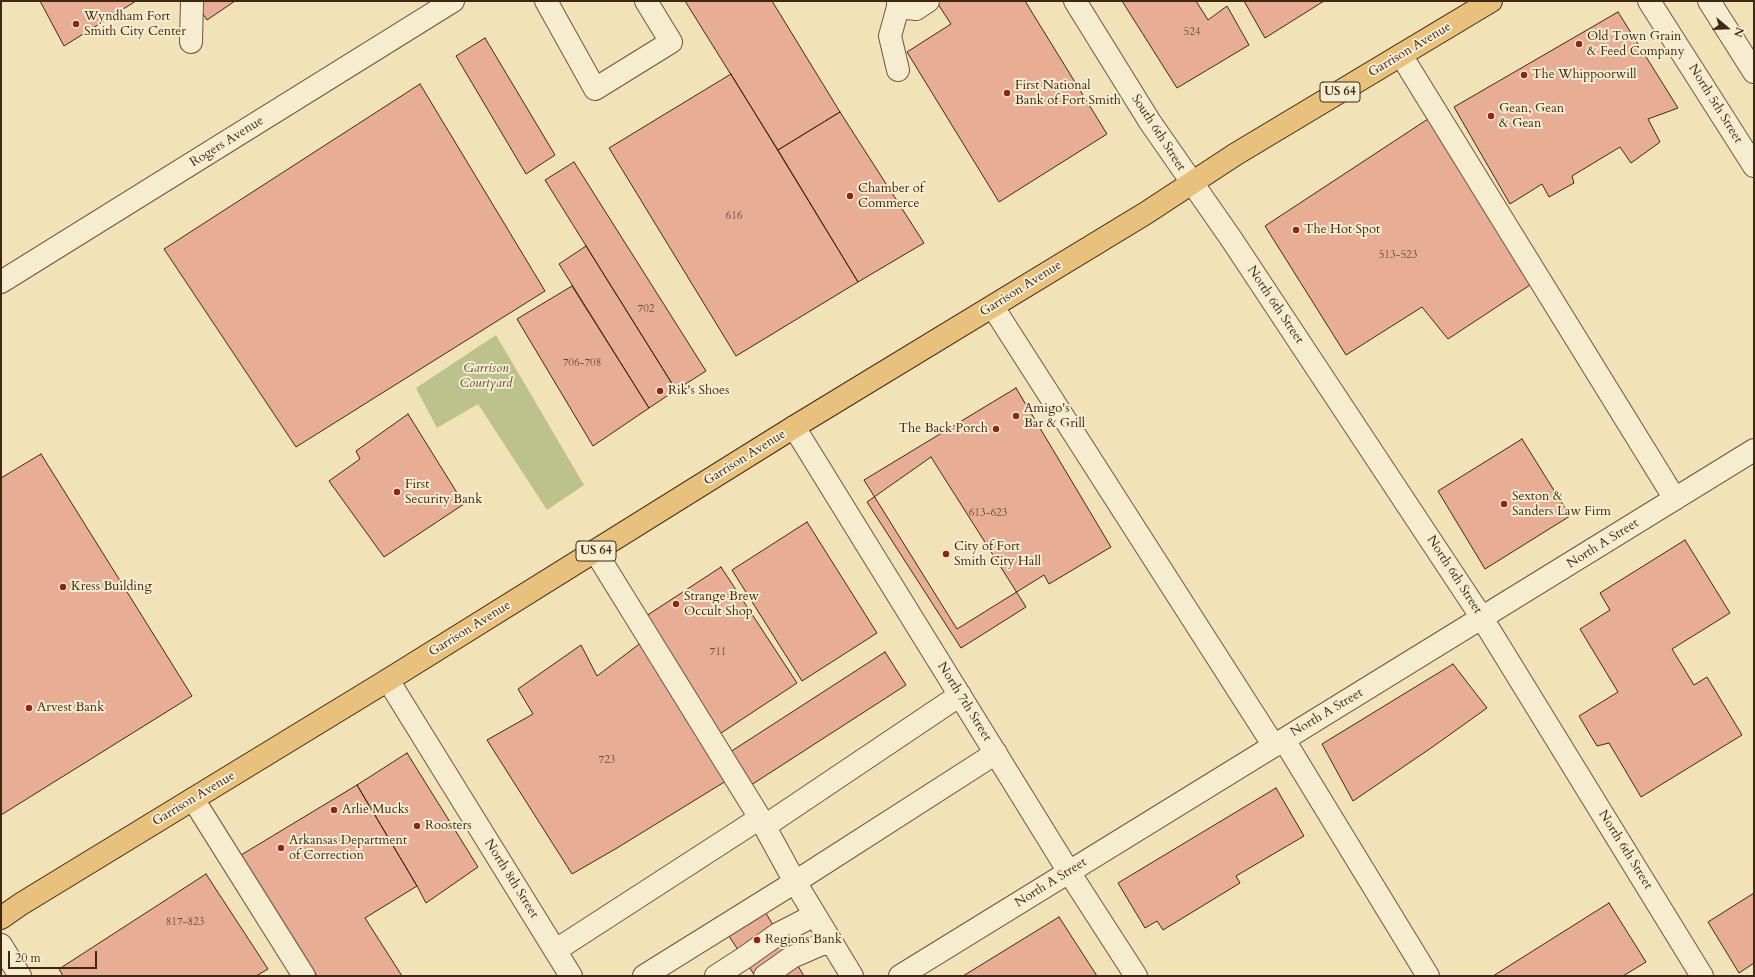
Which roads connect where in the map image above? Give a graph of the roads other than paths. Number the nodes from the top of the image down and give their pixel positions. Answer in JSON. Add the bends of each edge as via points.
{"nodes":[{"id":1,"x":192,"y":1,"type":"edge"},
{"id":2,"x":453,"y":1,"type":"edge"},
{"id":3,"x":546,"y":1,"type":"edge"},
{"id":4,"x":646,"y":1,"type":"edge"},
{"id":5,"x":928,"y":1,"type":"edge"},
{"id":6,"x":1075,"y":1,"type":"edge"},
{"id":7,"x":1491,"y":1,"type":"edge"},
{"id":8,"x":1649,"y":1,"type":"edge"},
{"id":9,"x":1709,"y":1,"type":"edge"},
{"id":10,"x":901,"y":3,"type":"edge"},
{"id":11,"x":191,"y":42,"type":"dead end"},
{"id":12,"x":1401,"y":56,"type":"junction"},
{"id":13,"x":898,"y":70,"type":"dead end"},
{"id":14,"x":1754,"y":72,"type":"edge"},
{"id":15,"x":1748,"y":143,"type":"edge"},
{"id":16,"x":1754,"y":166,"type":"edge"},
{"id":17,"x":1191,"y":183,"type":"junction"},
{"id":18,"x":1,"y":282,"type":"edge"},
{"id":19,"x":993,"y":307,"type":"junction"},
{"id":20,"x":794,"y":427,"type":"junction"},
{"id":21,"x":1754,"y":450,"type":"edge"},
{"id":22,"x":1675,"y":499,"type":"junction"},
{"id":23,"x":595,"y":551,"type":"junction"},
{"id":24,"x":1482,"y":618,"type":"junction"},
{"id":25,"x":388,"y":680,"type":"junction"},
{"id":26,"x":960,"y":695,"type":"junction"},
{"id":27,"x":1279,"y":743,"type":"junction"},
{"id":28,"x":996,"y":753,"type":"junction"},
{"id":29,"x":193,"y":799,"type":"junction"},
{"id":30,"x":762,"y":822,"type":"junction"},
{"id":31,"x":1069,"y":872,"type":"junction"},
{"id":32,"x":796,"y":882,"type":"junction"},
{"id":33,"x":1,"y":918,"type":"edge"},
{"id":34,"x":1,"y":945,"type":"edge"},
{"id":35,"x":834,"y":945,"type":"edge"},
{"id":36,"x":556,"y":950,"type":"junction"},
{"id":37,"x":20,"y":976,"type":"edge"},
{"id":38,"x":304,"y":976,"type":"edge"},
{"id":39,"x":571,"y":976,"type":"edge"},
{"id":40,"x":644,"y":976,"type":"edge"},
{"id":41,"x":716,"y":976,"type":"edge"},
{"id":42,"x":738,"y":976,"type":"edge"},
{"id":43,"x":764,"y":976,"type":"edge"},
{"id":44,"x":790,"y":976,"type":"edge"},
{"id":45,"x":900,"y":976,"type":"edge"},
{"id":46,"x":1136,"y":976,"type":"edge"},
{"id":47,"x":1428,"y":976,"type":"edge"},
{"id":48,"x":1702,"y":976,"type":"edge"}],
"edges":[{"from":1,"to":11,"type":"street"},
{"from":2,"to":18,"type":"street","name":"Rogers Avenue"},
{"from":3,"to":4,"type":"street","via":[[595,89],[671,42]]},
{"from":5,"to":10,"type":"street","via":[[916,9]]},
{"from":6,"to":17,"type":"street","name":"South 6th Street"},
{"from":7,"to":12,"type":"main road","name":"Garrison Avenue","number":"US 64"},
{"from":8,"to":15,"type":"street","name":"North 5th Street"},
{"from":9,"to":14,"type":"street"},
{"from":10,"to":13,"type":"street","via":[[890,36]]},
{"from":12,"to":17,"type":"main road","name":"Garrison Avenue","number":"US 64"},
{"from":12,"to":22,"type":"street"},
{"from":15,"to":16,"type":"street","name":"North 5th Street"},
{"from":17,"to":19,"type":"main road","name":"Garrison Avenue","number":"US 64"},
{"from":17,"to":24,"type":"street","name":"North 6th Street","via":[[1232,240]]},
{"from":19,"to":20,"type":"main road","name":"Garrison Avenue","number":"US 64"},
{"from":19,"to":27,"type":"street"},
{"from":20,"to":23,"type":"main road","name":"Garrison Avenue","number":"US 64"},
{"from":20,"to":26,"type":"street","name":"North 7th Street"},
{"from":21,"to":22,"type":"street","name":"North A Street"},
{"from":22,"to":24,"type":"street","name":"North A Street"},
{"from":23,"to":25,"type":"main road","name":"Garrison Avenue","number":"US 64"},
{"from":23,"to":30,"type":"street"},
{"from":24,"to":27,"type":"street","name":"North A Street"},
{"from":24,"to":48,"type":"street","name":"North 6th Street"},
{"from":25,"to":29,"type":"main road","name":"Garrison Avenue","number":"US 64"},
{"from":25,"to":36,"type":"street","name":"North 8th Street"},
{"from":26,"to":28,"type":"street","name":"North 7th Street"},
{"from":26,"to":30,"type":"street"},
{"from":27,"to":31,"type":"street","name":"North A Street"},
{"from":27,"to":47,"type":"street"},
{"from":28,"to":31,"type":"street","name":"North 7th Street"},
{"from":28,"to":32,"type":"street"},
{"from":29,"to":33,"type":"main road","name":"Garrison Avenue","number":"US 64"},
{"from":29,"to":38,"type":"street"},
{"from":30,"to":32,"type":"street"},
{"from":30,"to":36,"type":"street"},
{"from":31,"to":45,"type":"street","name":"North A Street"},
{"from":31,"to":46,"type":"street","name":"North 7th Street"},
{"from":32,"to":35,"type":"street"},
{"from":32,"to":40,"type":"street"},
{"from":34,"to":37,"type":"street"},
{"from":35,"to":41,"type":"street","via":[[778,934]]},
{"from":35,"to":42,"type":"street","via":[[810,933]]},
{"from":35,"to":43,"type":"street","via":[[816,946],[792,957]]},
{"from":35,"to":44,"type":"street","via":[[824,956]]},
{"from":36,"to":39,"type":"street","name":"North 8th Street"}]}
